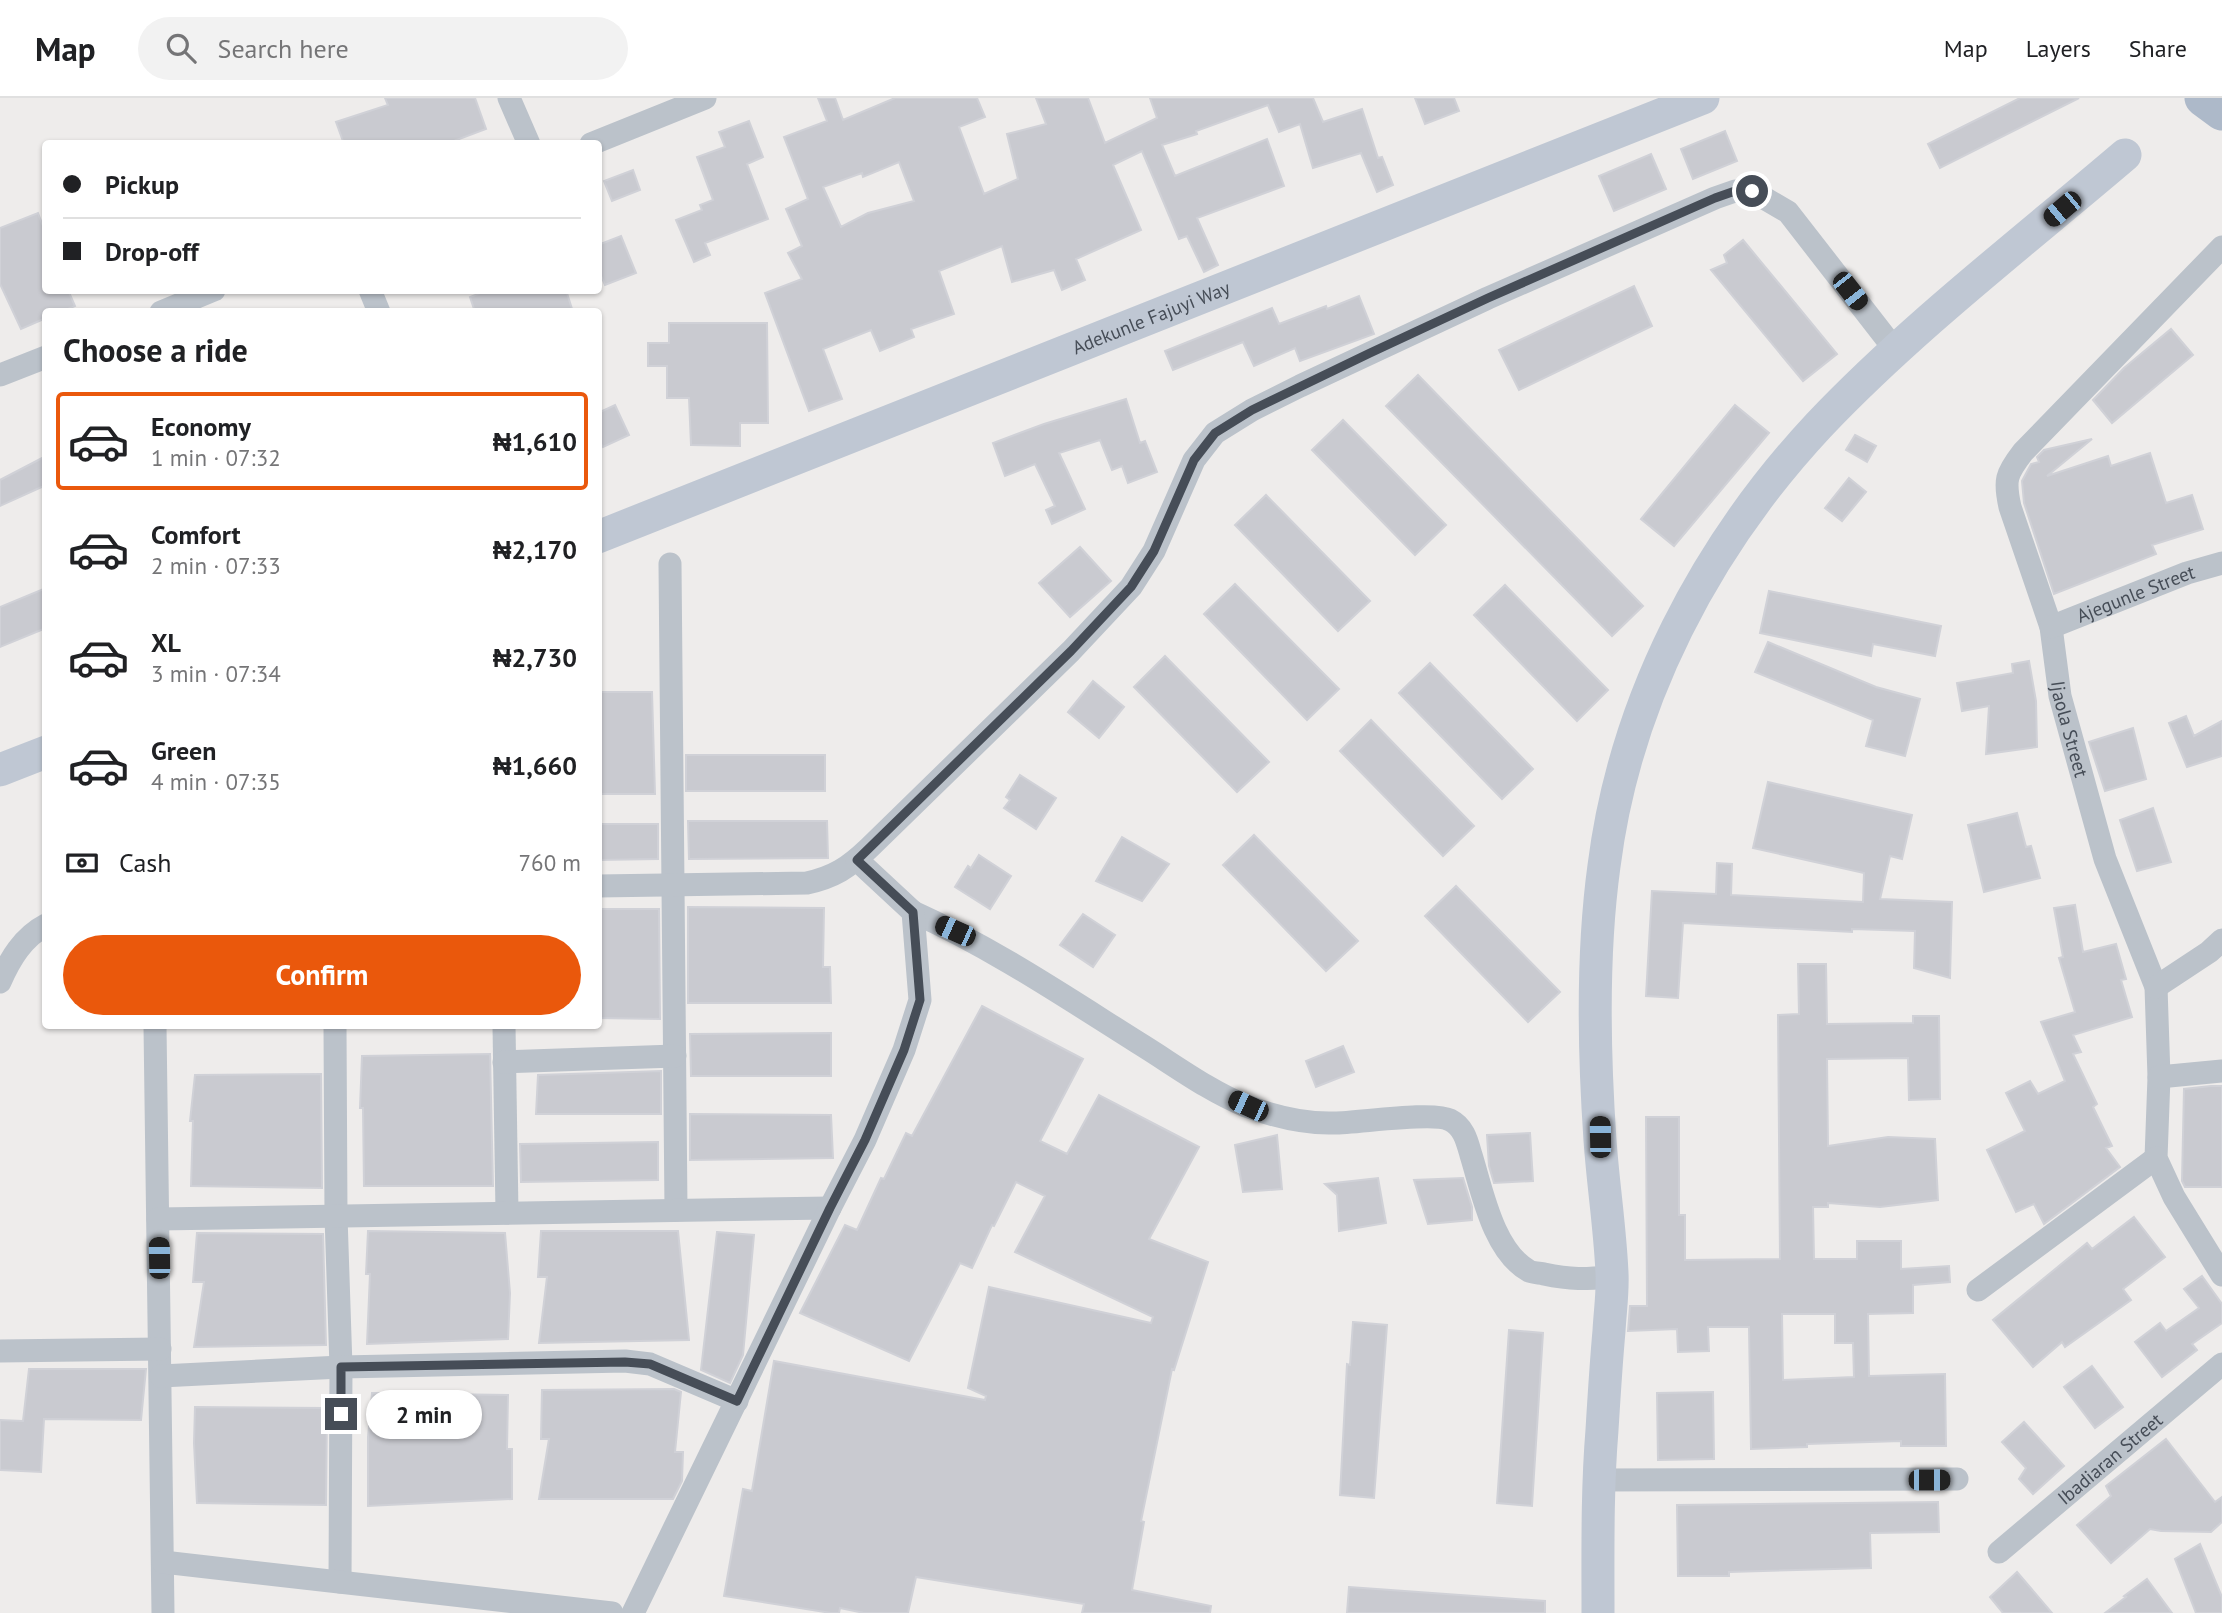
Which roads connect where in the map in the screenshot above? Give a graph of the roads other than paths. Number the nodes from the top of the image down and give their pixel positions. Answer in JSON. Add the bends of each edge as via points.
{"nodes":[{"id":1,"x":509,"y":98,"type":"edge"},
{"id":2,"x":705,"y":98,"type":"edge"},
{"id":3,"x":1703,"y":98,"type":"edge"},
{"id":4,"x":2203,"y":98,"type":"edge"},
{"id":5,"x":2222,"y":112,"type":"edge"},
{"id":6,"x":527,"y":140,"type":"edge"},
{"id":7,"x":601,"y":140,"type":"edge"},
{"id":8,"x":2125,"y":156,"type":"dead end"},
{"id":9,"x":2222,"y":247,"type":"edge"},
{"id":10,"x":204,"y":294,"type":"edge"},
{"id":11,"x":171,"y":308,"type":"edge"},
{"id":12,"x":1896,"y":351,"type":"junction"},
{"id":13,"x":42,"y":359,"type":"edge"},
{"id":14,"x":0,"y":375,"type":"edge"},
{"id":15,"x":602,"y":535,"type":"edge"},
{"id":16,"x":2222,"y":563,"type":"edge"},
{"id":17,"x":670,"y":564,"type":"dead end"},
{"id":18,"x":2051,"y":627,"type":"junction"},
{"id":19,"x":42,"y":753,"type":"edge"},
{"id":20,"x":0,"y":769,"type":"edge"},
{"id":21,"x":857,"y":860,"type":"junction"},
{"id":22,"x":674,"y":885,"type":"junction"},
{"id":23,"x":602,"y":886,"type":"edge"},
{"id":24,"x":913,"y":912,"type":"junction"},
{"id":25,"x":42,"y":928,"type":"edge"},
{"id":26,"x":2222,"y":940,"type":"edge"},
{"id":27,"x":0,"y":982,"type":"edge"},
{"id":28,"x":2155,"y":987,"type":"junction"},
{"id":29,"x":155,"y":1029,"type":"edge"},
{"id":30,"x":335,"y":1029,"type":"edge"},
{"id":31,"x":504,"y":1029,"type":"edge"},
{"id":32,"x":675,"y":1056,"type":"junction"},
{"id":33,"x":504,"y":1062,"type":"junction"},
{"id":34,"x":2222,"y":1071,"type":"edge"},
{"id":35,"x":2159,"y":1077,"type":"junction"},
{"id":36,"x":2157,"y":1158,"type":"junction"},
{"id":37,"x":830,"y":1208,"type":"junction"},
{"id":38,"x":676,"y":1210,"type":"junction"},
{"id":39,"x":507,"y":1213,"type":"junction"},
{"id":40,"x":336,"y":1216,"type":"junction"},
{"id":41,"x":158,"y":1219,"type":"junction"},
{"id":42,"x":2222,"y":1275,"type":"edge"},
{"id":43,"x":1612,"y":1277,"type":"junction"},
{"id":44,"x":1978,"y":1290,"type":"dead end"},
{"id":45,"x":160,"y":1349,"type":"junction"},
{"id":46,"x":0,"y":1351,"type":"edge"},
{"id":47,"x":2222,"y":1364,"type":"edge"},
{"id":48,"x":341,"y":1367,"type":"junction"},
{"id":49,"x":161,"y":1376,"type":"junction"},
{"id":50,"x":737,"y":1401,"type":"junction"},
{"id":51,"x":1957,"y":1479,"type":"dead end"},
{"id":52,"x":1598,"y":1480,"type":"junction"},
{"id":53,"x":1999,"y":1552,"type":"dead end"},
{"id":54,"x":163,"y":1562,"type":"junction"},
{"id":55,"x":340,"y":1582,"type":"junction"},
{"id":56,"x":163,"y":1613,"type":"edge"},
{"id":57,"x":612,"y":1613,"type":"edge"},
{"id":58,"x":633,"y":1613,"type":"edge"},
{"id":59,"x":1598,"y":1613,"type":"edge"}],
"edges":[{"from":1,"to":6,"type":"street"},
{"from":2,"to":7,"type":"street"},
{"from":3,"to":15,"type":"street","name":"Adekunle Fajuyi Way"},
{"from":4,"to":5,"type":"main road"},
{"from":8,"to":12,"type":"street"},
{"from":9,"to":18,"type":"street","name":"Ijaola Street","via":[[2008,471],[2010,507]]},
{"from":10,"to":11,"type":"street"},
{"from":12,"to":21,"type":"street","via":[[1788,212],[1752,191],[1735,191],[1300,386],[1215,433],[1194,460],[1154,551],[1131,587]]},
{"from":12,"to":43,"type":"street","via":[[1786,464],[1710,567],[1671,639],[1628,749],[1603,868],[1598,964],[1600,1137]]},
{"from":13,"to":14,"type":"street"},
{"from":16,"to":18,"type":"street","name":"Ajegunle Street"},
{"from":17,"to":22,"type":"street"},
{"from":18,"to":28,"type":"street","name":"Ijaola Street","via":[[2060,696],[2105,859]]},
{"from":19,"to":20,"type":"street"},
{"from":21,"to":22,"type":"street","via":[[829,878],[807,883]]},
{"from":21,"to":24,"type":"street"},
{"from":22,"to":23,"type":"street"},
{"from":22,"to":32,"type":"street"},
{"from":24,"to":37,"type":"street","via":[[920,1000],[904,1050]]},
{"from":24,"to":43,"type":"street","via":[[955,931],[1084,1008],[1211,1090],[1248,1106],[1290,1119],[1331,1123],[1450,1120],[1464,1131],[1483,1199],[1510,1254],[1529,1271],[1574,1280]]},
{"from":25,"to":27,"type":"street","via":[[23,942]]},
{"from":26,"to":28,"type":"street"},
{"from":28,"to":35,"type":"street","name":"Ijaola Street"},
{"from":29,"to":41,"type":"street"},
{"from":30,"to":40,"type":"street"},
{"from":31,"to":33,"type":"street"},
{"from":32,"to":33,"type":"street"},
{"from":32,"to":38,"type":"street"},
{"from":33,"to":39,"type":"street"},
{"from":34,"to":35,"type":"street"},
{"from":35,"to":36,"type":"street","name":"Ijaola Street"},
{"from":36,"to":42,"type":"street","name":"Ijaola Street","via":[[2174,1197]]},
{"from":36,"to":44,"type":"street"},
{"from":37,"to":38,"type":"street"},
{"from":37,"to":50,"type":"street"},
{"from":38,"to":39,"type":"street"},
{"from":39,"to":40,"type":"street"},
{"from":40,"to":41,"type":"street"},
{"from":40,"to":48,"type":"street"},
{"from":41,"to":45,"type":"street"},
{"from":43,"to":52,"type":"street"},
{"from":45,"to":46,"type":"street"},
{"from":45,"to":49,"type":"street"},
{"from":47,"to":53,"type":"street","name":"Ibadiaran Street"},
{"from":48,"to":49,"type":"street"},
{"from":48,"to":50,"type":"street","via":[[650,1364]]},
{"from":48,"to":55,"type":"street"},
{"from":49,"to":54,"type":"street"},
{"from":50,"to":58,"type":"street"},
{"from":51,"to":52,"type":"street"},
{"from":52,"to":59,"type":"street"},
{"from":54,"to":55,"type":"street"},
{"from":54,"to":56,"type":"street"},
{"from":55,"to":57,"type":"street"}]}
